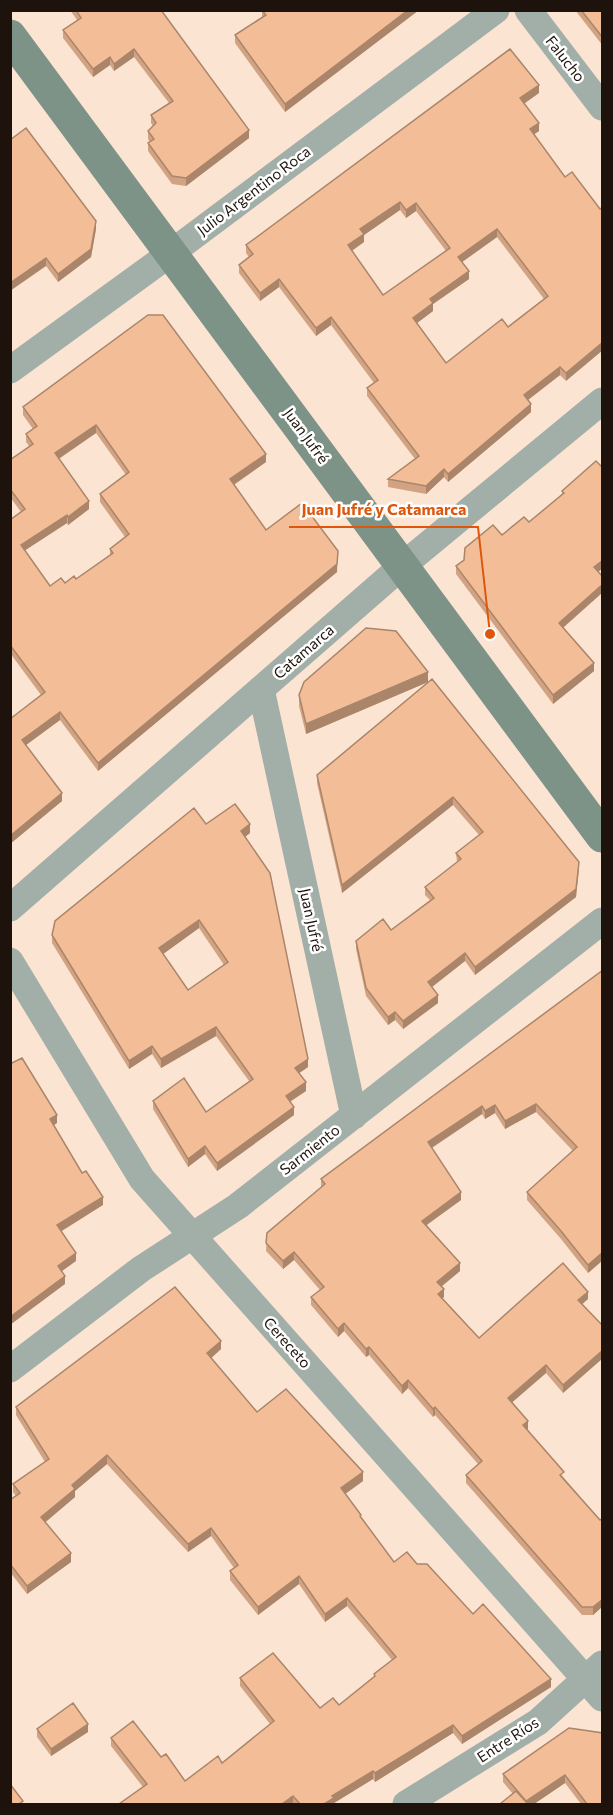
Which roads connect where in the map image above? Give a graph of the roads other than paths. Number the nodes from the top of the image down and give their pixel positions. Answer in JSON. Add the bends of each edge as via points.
{"nodes":[{"id":1,"x":496,"y":10,"type":"edge"},
{"id":2,"x":528,"y":10,"type":"edge"},
{"id":3,"x":10,"y":36,"type":"edge"},
{"id":4,"x":603,"y":107,"type":"edge"},
{"id":5,"x":171,"y":253,"type":"junction"},
{"id":6,"x":10,"y":370,"type":"edge"},
{"id":7,"x":603,"y":401,"type":"edge"},
{"id":8,"x":402,"y":566,"type":"junction"},
{"id":9,"x":261,"y":689,"type":"junction"},
{"id":10,"x":603,"y":836,"type":"edge"},
{"id":11,"x":10,"y":908,"type":"edge"},
{"id":12,"x":603,"y":921,"type":"edge"},
{"id":13,"x":10,"y":961,"type":"edge"},
{"id":14,"x":354,"y":1116,"type":"junction"},
{"id":15,"x":192,"y":1236,"type":"junction"},
{"id":16,"x":10,"y":1369,"type":"edge"},
{"id":17,"x":597,"y":1680,"type":"edge"},
{"id":18,"x":406,"y":1804,"type":"edge"}],
"edges":[{"from":1,"to":5,"type":"street","name":"Julio Argentino Roca"},
{"from":2,"to":4,"type":"street","name":"Falucho"},
{"from":3,"to":5,"type":"street","name":"Juan Jufré"},
{"from":5,"to":6,"type":"street","name":"Julio Argentino Roca"},
{"from":5,"to":8,"type":"street","name":"Juan Jufré"},
{"from":7,"to":8,"type":"street","name":"Catamarca"},
{"from":8,"to":9,"type":"street","name":"Catamarca"},
{"from":8,"to":10,"type":"street","name":"Juan Jufré"},
{"from":9,"to":11,"type":"street","name":"Catamarca"},
{"from":9,"to":14,"type":"street","name":"Juan Jufré"},
{"from":12,"to":14,"type":"street","name":"Sarmiento"},
{"from":13,"to":15,"type":"street","name":"Cereceto","via":[[141,1179]]},
{"from":14,"to":15,"type":"street","name":"Sarmiento","via":[[238,1206]]},
{"from":15,"to":16,"type":"street","name":"Sarmiento","via":[[141,1269]]},
{"from":15,"to":17,"type":"street","name":"Cereceto"},
{"from":17,"to":18,"type":"street","name":"Entre Ríos","via":[[538,1722]]}]}
